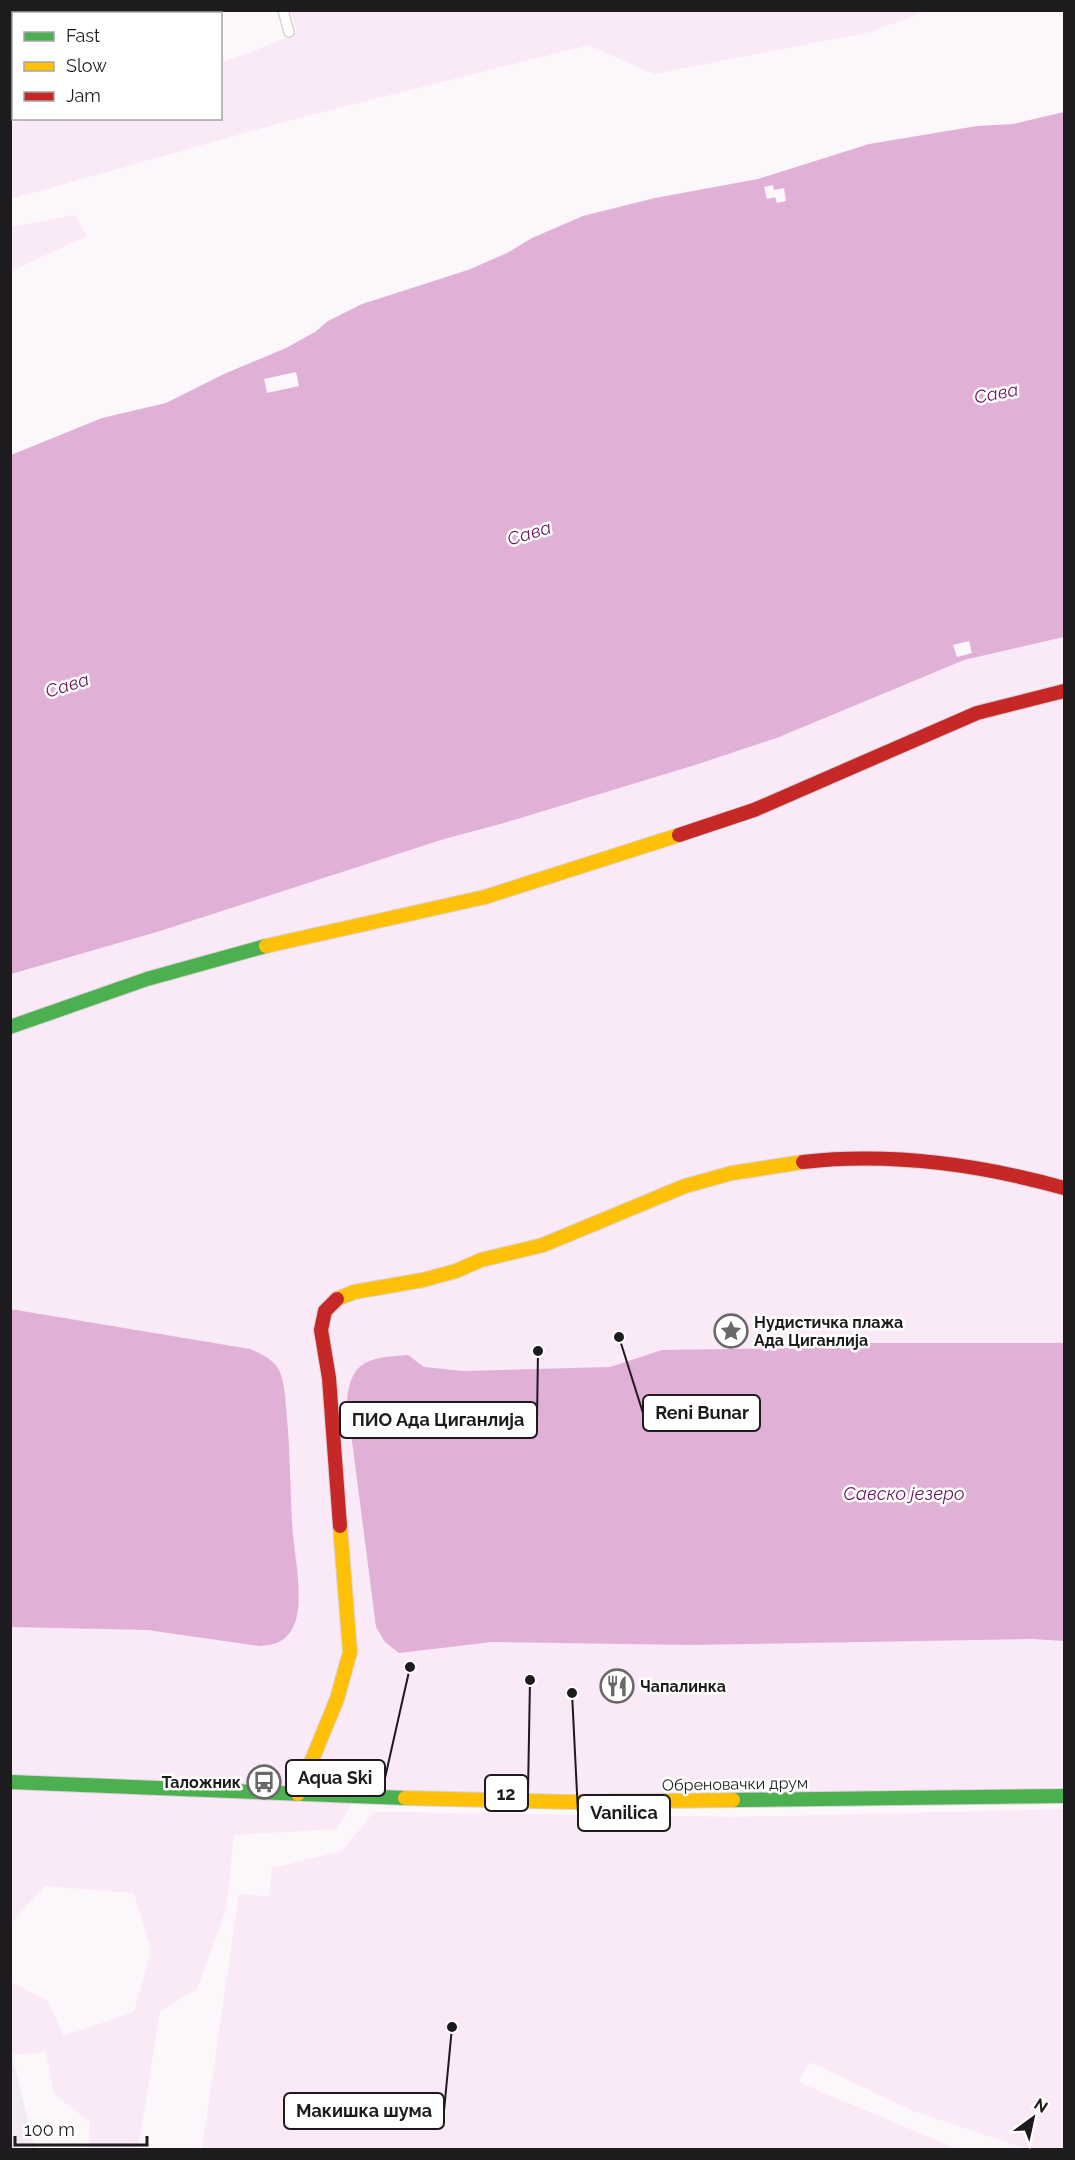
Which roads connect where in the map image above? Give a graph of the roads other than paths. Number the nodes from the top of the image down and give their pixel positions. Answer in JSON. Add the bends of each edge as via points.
{"nodes":[{"id":1,"x":283,"y":10,"type":"edge"},
{"id":2,"x":289,"y":32,"type":"dead end"},
{"id":3,"x":1065,"y":692,"type":"edge"},
{"id":4,"x":10,"y":1026,"type":"edge"},
{"id":5,"x":1065,"y":1188,"type":"edge"},
{"id":6,"x":10,"y":1782,"type":"edge"},
{"id":7,"x":298,"y":1794,"type":"junction"},
{"id":8,"x":1065,"y":1796,"type":"edge"}],
"edges":[{"from":1,"to":2,"type":"street"},
{"from":3,"to":4,"type":"street","via":[[976,713],[754,810],[505,892],[206,960]]},
{"from":5,"to":7,"type":"street","via":[[997,1171],[922,1159],[848,1158],[762,1167],[671,1191],[547,1244],[420,1281],[350,1294],[333,1301],[321,1324],[329,1378],[350,1652],[337,1699]]},
{"from":6,"to":7,"type":"street","name":"Обреновачки друм"},
{"from":7,"to":8,"type":"street","name":"Обреновачки друм","via":[[570,1802]]}]}
